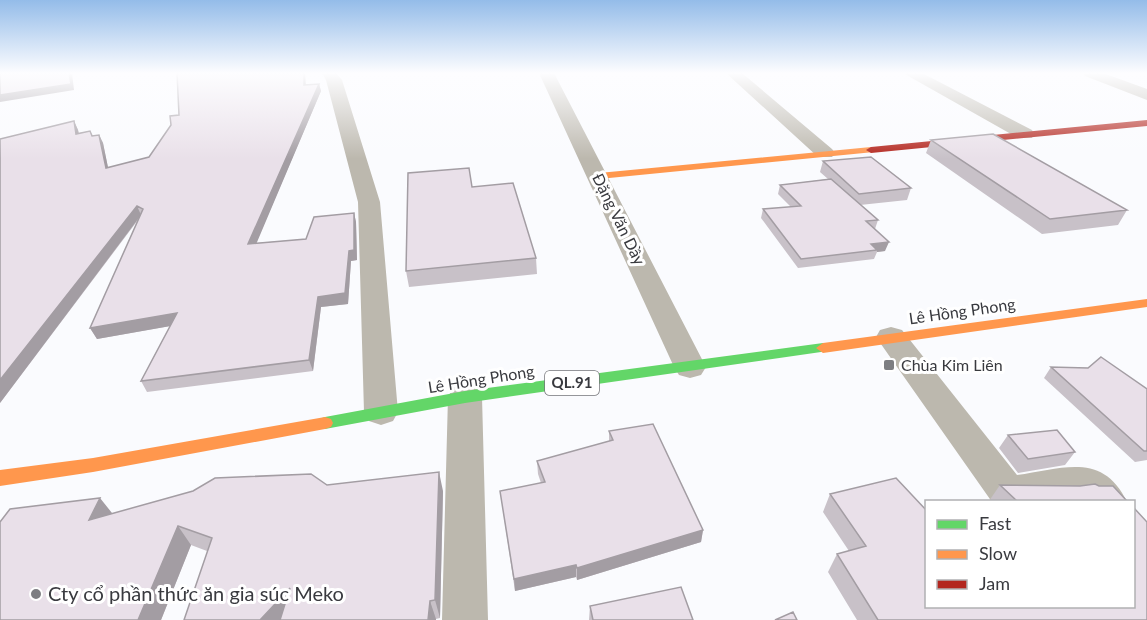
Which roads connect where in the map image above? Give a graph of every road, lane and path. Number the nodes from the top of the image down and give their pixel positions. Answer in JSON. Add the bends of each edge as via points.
{"nodes":[{"id":1,"x":340,"y":102,"type":"edge"},
{"id":2,"x":561,"y":102,"type":"edge"},
{"id":3,"x":766,"y":102,"type":"edge"},
{"id":4,"x":965,"y":102,"type":"edge"},
{"id":5,"x":1147,"y":123,"type":"edge"},
{"id":6,"x":1025,"y":134,"type":"junction"},
{"id":7,"x":825,"y":153,"type":"junction"},
{"id":8,"x":599,"y":176,"type":"junction"},
{"id":9,"x":1147,"y":303,"type":"edge"},
{"id":10,"x":891,"y":337,"type":"junction"},
{"id":11,"x":690,"y":367,"type":"junction"},
{"id":12,"x":465,"y":397,"type":"junction"},
{"id":13,"x":381,"y":412,"type":"junction"},
{"id":14,"x":0,"y":478,"type":"edge"},
{"id":15,"x":1107,"y":500,"type":"edge"},
{"id":16,"x":465,"y":620,"type":"edge"}],
"edges":[{"from":1,"to":13,"type":"street","via":[[369,202]]},
{"from":2,"to":8,"type":"street","name":"Đặng Văn Dầy"},
{"from":3,"to":7,"type":"street"},
{"from":4,"to":6,"type":"street"},
{"from":5,"to":6,"type":"main road"},
{"from":6,"to":7,"type":"main road"},
{"from":7,"to":8,"type":"main road"},
{"from":8,"to":11,"type":"street","name":"Đặng Văn Dầy"},
{"from":9,"to":10,"type":"main road","name":"Lê Hồng Phong","number":"QL.91"},
{"from":10,"to":11,"type":"main road","name":"Lê Hồng Phong","number":"QL.91"},
{"from":10,"to":15,"type":"street","via":[[1008,493],[1089,482]]},
{"from":11,"to":12,"type":"main road","name":"Lê Hồng Phong","number":"QL.91"},
{"from":12,"to":13,"type":"main road","name":"Lê Hồng Phong","number":"QL.91"},
{"from":12,"to":16,"type":"street"},
{"from":13,"to":14,"type":"main road","name":"Lê Hồng Phong","number":"QL.91","via":[[93,465]]}]}
